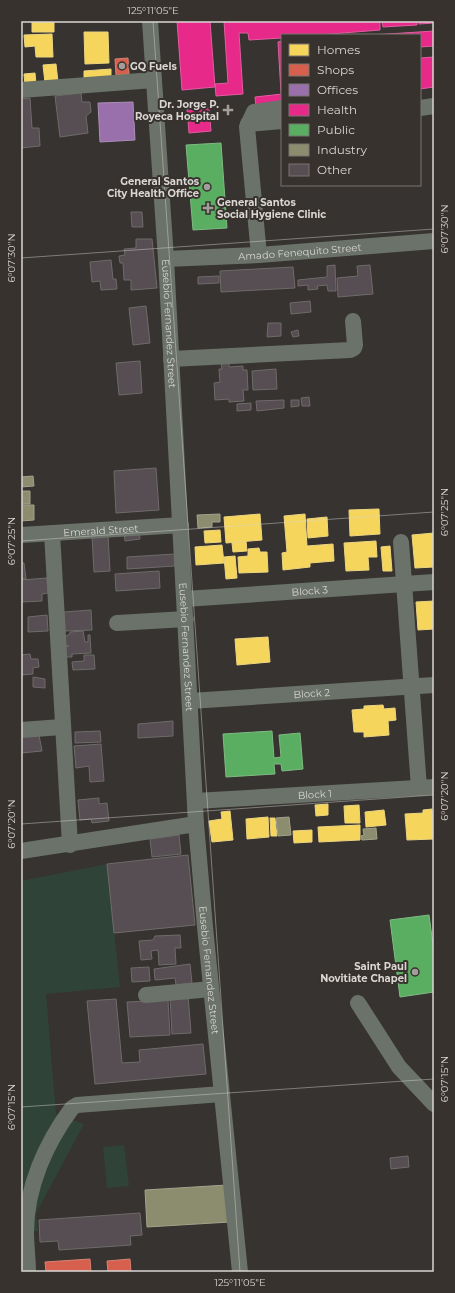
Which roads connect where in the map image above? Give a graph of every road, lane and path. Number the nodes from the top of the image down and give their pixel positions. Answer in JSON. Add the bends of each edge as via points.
{"nodes":[{"id":1,"x":150,"y":21,"type":"edge"},
{"id":2,"x":154,"y":80,"type":"junction"},
{"id":3,"x":21,"y":90,"type":"edge"},
{"id":4,"x":434,"y":106,"type":"edge"},
{"id":5,"x":281,"y":108,"type":"edge"},
{"id":6,"x":421,"y":108,"type":"edge"},
{"id":7,"x":281,"y":120,"type":"edge"},
{"id":8,"x":248,"y":124,"type":"junction"},
{"id":9,"x":434,"y":241,"type":"edge"},
{"id":10,"x":259,"y":255,"type":"junction"},
{"id":11,"x":166,"y":259,"type":"junction"},
{"id":12,"x":353,"y":321,"type":"dead end"},
{"id":13,"x":171,"y":359,"type":"junction"},
{"id":14,"x":181,"y":525,"type":"junction"},
{"id":15,"x":52,"y":533,"type":"junction"},
{"id":16,"x":21,"y":535,"type":"edge"},
{"id":17,"x":401,"y":542,"type":"dead end"},
{"id":18,"x":434,"y":582,"type":"edge"},
{"id":19,"x":404,"y":584,"type":"junction"},
{"id":20,"x":185,"y":599,"type":"junction"},
{"id":21,"x":186,"y":618,"type":"junction"},
{"id":22,"x":116,"y":623,"type":"dead end"},
{"id":23,"x":434,"y":685,"type":"edge"},
{"id":24,"x":412,"y":686,"type":"junction"},
{"id":25,"x":190,"y":701,"type":"junction"},
{"id":26,"x":62,"y":727,"type":"junction"},
{"id":27,"x":21,"y":730,"type":"edge"},
{"id":28,"x":427,"y":788,"type":"edge"},
{"id":29,"x":195,"y":801,"type":"junction"},
{"id":30,"x":196,"y":824,"type":"junction"},
{"id":31,"x":70,"y":845,"type":"junction"},
{"id":32,"x":21,"y":851,"type":"edge"},
{"id":33,"x":211,"y":990,"type":"junction"},
{"id":34,"x":146,"y":995,"type":"dead end"},
{"id":35,"x":358,"y":1003,"type":"dead end"},
{"id":36,"x":434,"y":1084,"type":"edge"},
{"id":37,"x":417,"y":1086,"type":"junction"},
{"id":38,"x":222,"y":1094,"type":"junction"},
{"id":39,"x":434,"y":1104,"type":"edge"},
{"id":40,"x":28,"y":1272,"type":"edge"},
{"id":41,"x":240,"y":1272,"type":"edge"}],
"edges":[{"from":1,"to":2,"type":"street","name":"Eusebio Fernandez Street"},
{"from":2,"to":3,"type":"street"},
{"from":2,"to":11,"type":"street","name":"Eusebio Fernandez Street"},
{"from":4,"to":6,"type":"street"},
{"from":5,"to":8,"type":"street","via":[[254,112]]},
{"from":7,"to":8,"type":"street"},
{"from":8,"to":10,"type":"street"},
{"from":9,"to":10,"type":"street","name":"Amado Fenequito Street"},
{"from":10,"to":11,"type":"street","name":"Amado Fenequito Street"},
{"from":11,"to":13,"type":"street","name":"Eusebio Fernandez Street"},
{"from":12,"to":13,"type":"street","via":[[355,345],[350,350]]},
{"from":13,"to":14,"type":"street","name":"Eusebio Fernandez Street"},
{"from":14,"to":15,"type":"street","name":"Emerald Street"},
{"from":14,"to":20,"type":"street","name":"Eusebio Fernandez Street"},
{"from":15,"to":16,"type":"street","name":"Emerald Street"},
{"from":15,"to":26,"type":"street"},
{"from":17,"to":19,"type":"street"},
{"from":18,"to":19,"type":"street","name":"Block 3"},
{"from":19,"to":20,"type":"street","name":"Block 3"},
{"from":19,"to":24,"type":"street"},
{"from":20,"to":21,"type":"street","name":"Eusebio Fernandez Street"},
{"from":21,"to":22,"type":"street"},
{"from":21,"to":25,"type":"street","name":"Eusebio Fernandez Street"},
{"from":23,"to":24,"type":"street","name":"Block 2"},
{"from":24,"to":25,"type":"street","name":"Block 2"},
{"from":24,"to":28,"type":"street"},
{"from":25,"to":29,"type":"street","name":"Eusebio Fernandez Street"},
{"from":26,"to":27,"type":"street"},
{"from":26,"to":31,"type":"street"},
{"from":28,"to":29,"type":"street","name":"Block 1"},
{"from":29,"to":30,"type":"street","name":"Eusebio Fernandez Street"},
{"from":30,"to":31,"type":"street"},
{"from":30,"to":33,"type":"street","name":"Eusebio Fernandez Street"},
{"from":31,"to":32,"type":"street"},
{"from":33,"to":34,"type":"street"},
{"from":33,"to":38,"type":"street","name":"Eusebio Fernandez Street"},
{"from":35,"to":37,"type":"street","via":[[390,1055]]},
{"from":36,"to":37,"type":"street"},
{"from":37,"to":39,"type":"street"},
{"from":38,"to":40,"type":"street","via":[[72,1108],[42,1158],[31,1192],[26,1232]]},
{"from":38,"to":41,"type":"street","name":"Eusebio Fernandez Street"}]}
